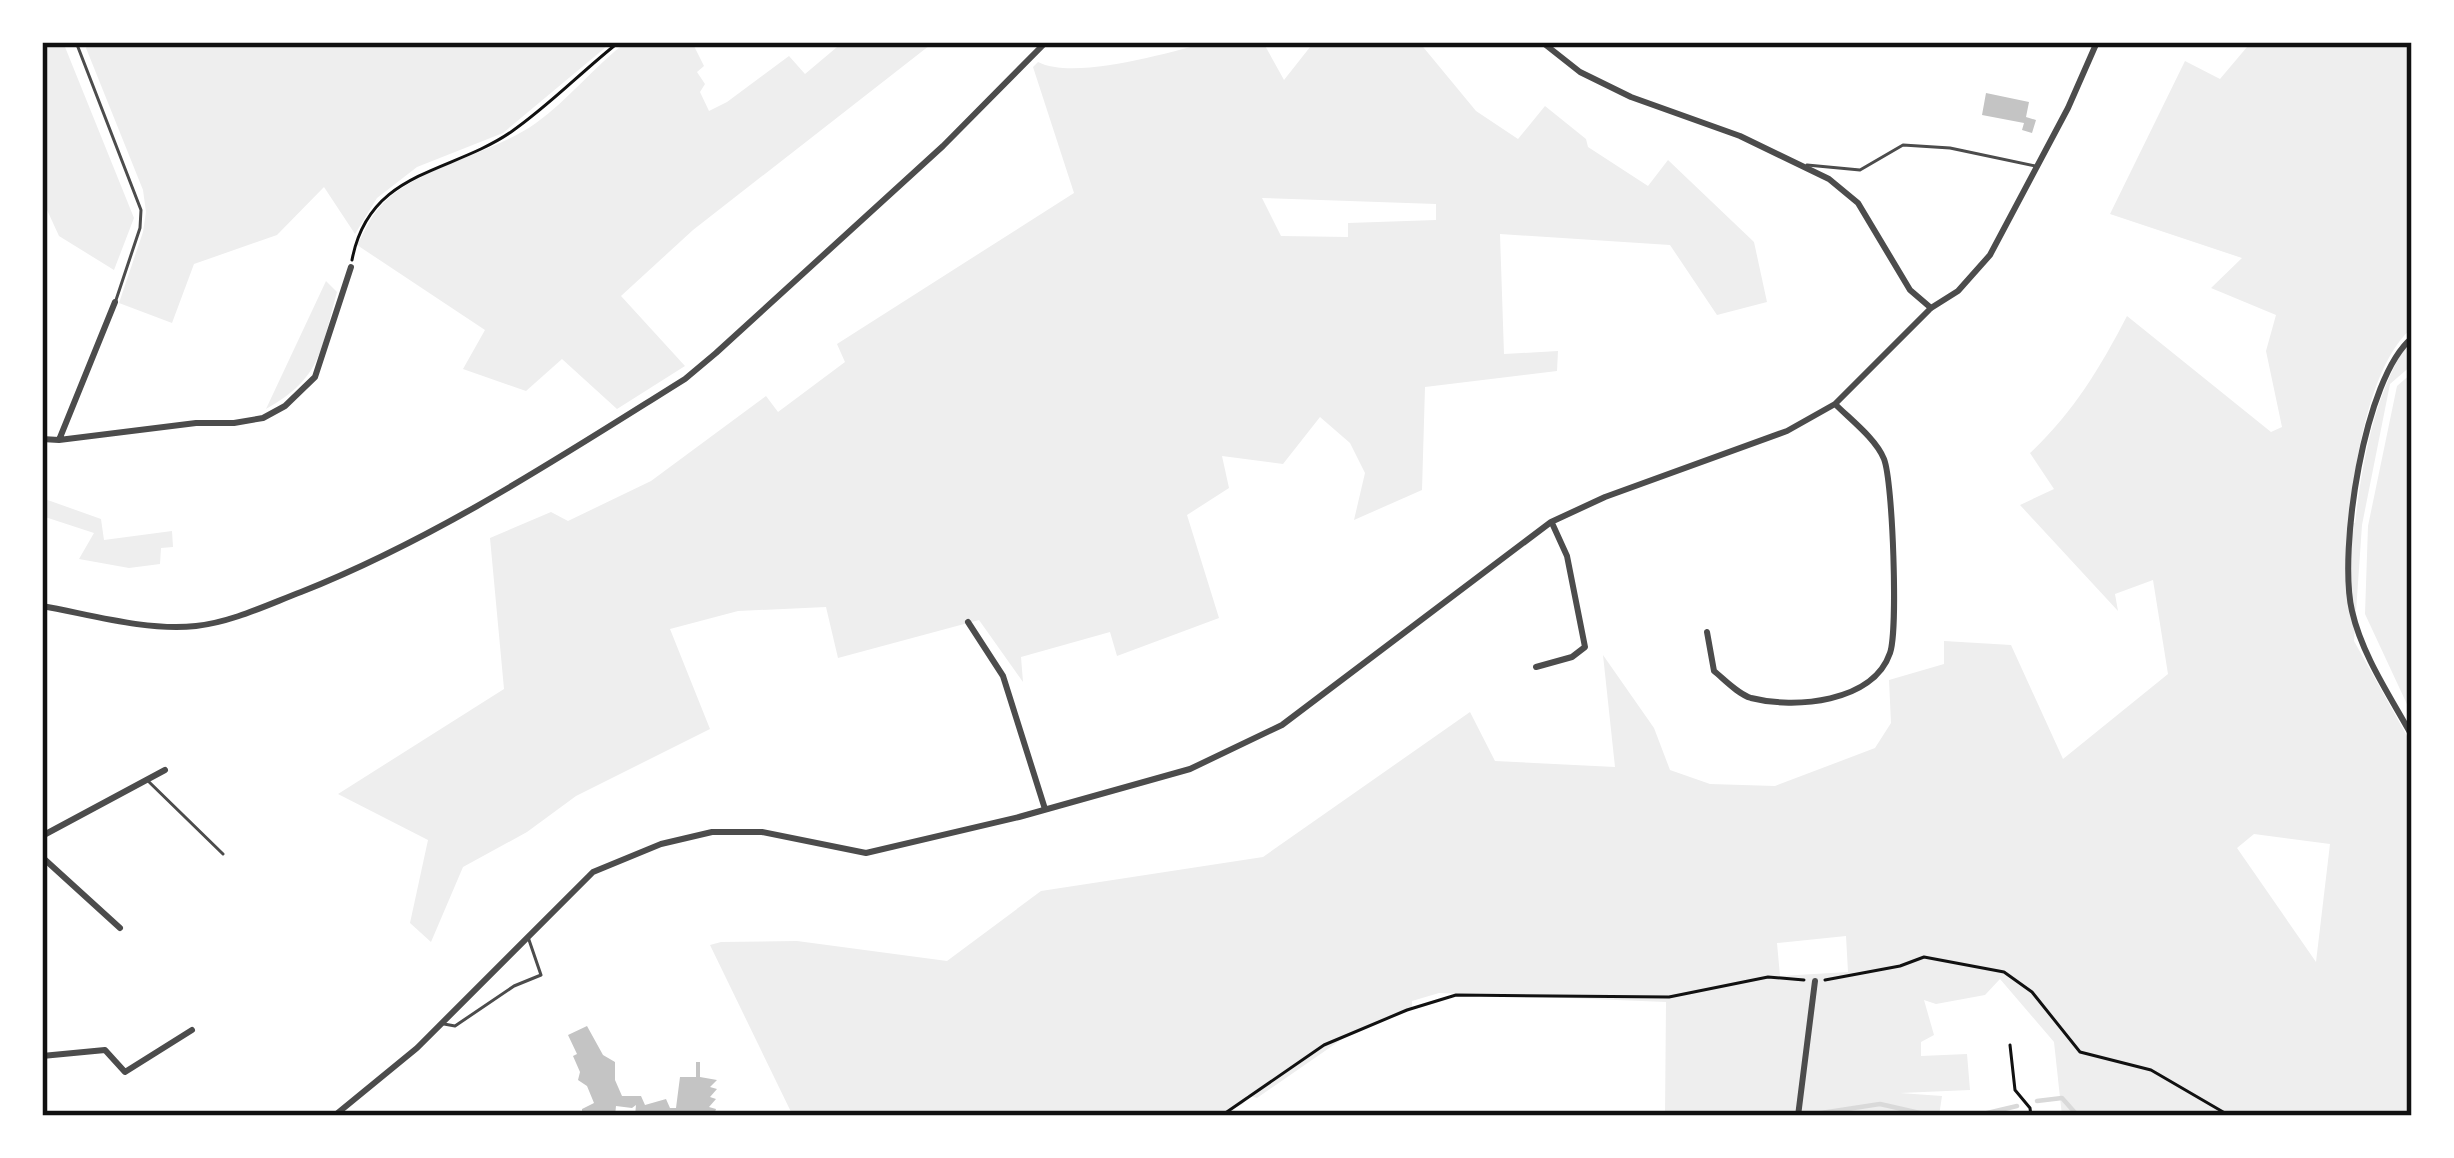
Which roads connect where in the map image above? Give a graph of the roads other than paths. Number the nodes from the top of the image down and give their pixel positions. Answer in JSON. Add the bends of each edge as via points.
{"nodes":[{"id":1,"x":76,"y":42,"type":"edge"},
{"id":2,"x":1046,"y":42,"type":"edge"},
{"id":3,"x":1542,"y":42,"type":"edge"},
{"id":4,"x":2097,"y":42,"type":"edge"},
{"id":5,"x":1799,"y":164,"type":"junction"},
{"id":6,"x":2036,"y":166,"type":"junction"},
{"id":7,"x":351,"y":268,"type":"road end"},
{"id":8,"x":115,"y":302,"type":"joint"},
{"id":9,"x":1931,"y":308,"type":"junction"},
{"id":10,"x":2412,"y":338,"type":"edge"},
{"id":11,"x":1835,"y":404,"type":"junction"},
{"id":12,"x":42,"y":439,"type":"edge"},
{"id":13,"x":59,"y":440,"type":"junction"},
{"id":14,"x":1551,"y":522,"type":"junction"},
{"id":15,"x":42,"y":606,"type":"edge"},
{"id":16,"x":968,"y":622,"type":"dead end"},
{"id":17,"x":1707,"y":632,"type":"dead end"},
{"id":18,"x":1536,"y":667,"type":"dead end"},
{"id":19,"x":2412,"y":736,"type":"edge"},
{"id":20,"x":165,"y":770,"type":"dead end"},
{"id":21,"x":145,"y":778,"type":"junction"},
{"id":22,"x":1045,"y":809,"type":"junction"},
{"id":23,"x":42,"y":836,"type":"edge"},
{"id":24,"x":223,"y":854,"type":"dead end"},
{"id":25,"x":42,"y":857,"type":"edge"},
{"id":26,"x":120,"y":928,"type":"dead end"},
{"id":27,"x":528,"y":937,"type":"junction"},
{"id":28,"x":1815,"y":981,"type":"road end"},
{"id":29,"x":442,"y":1024,"type":"junction"},
{"id":30,"x":192,"y":1030,"type":"dead end"},
{"id":31,"x":42,"y":1056,"type":"edge"},
{"id":32,"x":334,"y":1116,"type":"edge"},
{"id":33,"x":1798,"y":1116,"type":"edge"}],
"edges":[{"from":1,"to":8,"type":"lane","via":[[141,210]]},
{"from":2,"to":15,"type":"street","via":[[685,379],[468,512],[338,577],[200,626]]},
{"from":3,"to":5,"type":"street","via":[[1631,97]]},
{"from":4,"to":6,"type":"street"},
{"from":5,"to":6,"type":"lane","via":[[1861,170],[1903,145]]},
{"from":5,"to":9,"type":"street","via":[[1858,203],[1910,290]]},
{"from":6,"to":9,"type":"street","via":[[1990,255]]},
{"from":7,"to":13,"type":"street","via":[[315,377],[285,406],[234,423]]},
{"from":8,"to":13,"type":"street"},
{"from":9,"to":11,"type":"street"},
{"from":10,"to":19,"type":"street","via":[[2378,392],[2355,487],[2348,591],[2364,647]]},
{"from":11,"to":14,"type":"street","via":[[1787,431]]},
{"from":11,"to":17,"type":"street","via":[[1885,460],[1890,654],[1870,680],[1838,698],[1784,702],[1746,697],[1714,671]]},
{"from":12,"to":13,"type":"street"},
{"from":14,"to":18,"type":"street","via":[[1567,556],[1585,647]]},
{"from":14,"to":22,"type":"street","via":[[1282,725],[1190,769]]},
{"from":16,"to":22,"type":"street","via":[[1003,676]]},
{"from":20,"to":21,"type":"street"},
{"from":21,"to":23,"type":"street"},
{"from":21,"to":24,"type":"lane"},
{"from":22,"to":27,"type":"street","via":[[866,853],[762,832],[662,844],[593,872]]},
{"from":25,"to":26,"type":"street"},
{"from":27,"to":29,"type":"street"},
{"from":27,"to":29,"type":"lane","via":[[541,975],[455,1026]]},
{"from":28,"to":33,"type":"street"},
{"from":29,"to":32,"type":"street"},
{"from":30,"to":31,"type":"street","via":[[125,1072],[105,1051]]}]}
